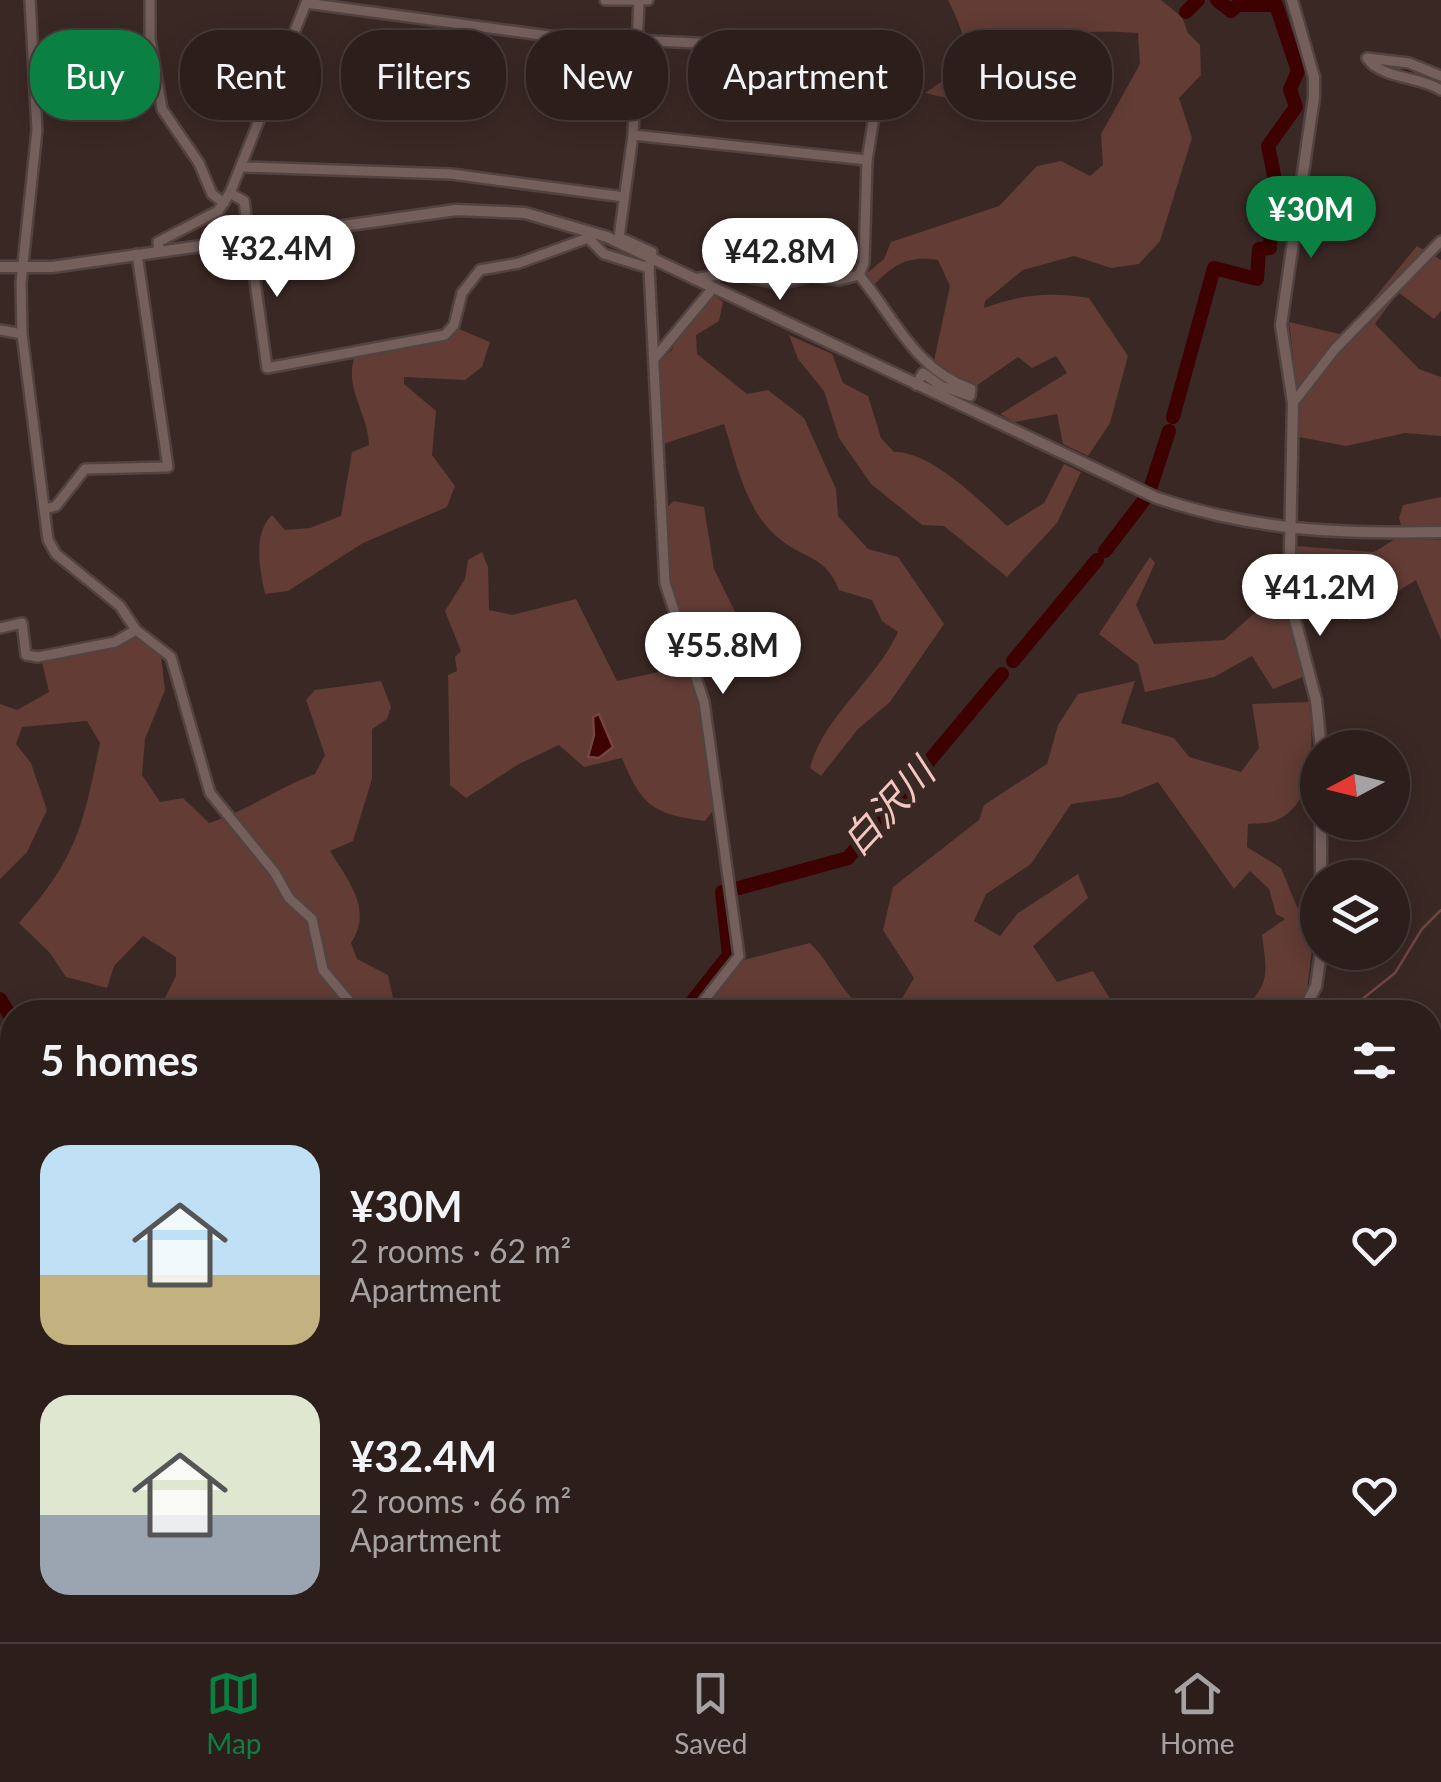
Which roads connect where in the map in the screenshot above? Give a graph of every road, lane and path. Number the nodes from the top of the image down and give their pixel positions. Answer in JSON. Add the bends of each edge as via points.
{"nodes":[{"id":1,"x":30,"y":0,"type":"edge"},
{"id":2,"x":150,"y":0,"type":"edge"},
{"id":3,"x":605,"y":0,"type":"edge"},
{"id":4,"x":648,"y":0,"type":"edge"},
{"id":5,"x":1292,"y":0,"type":"edge"},
{"id":6,"x":639,"y":1,"type":"edge"},
{"id":7,"x":638,"y":30,"type":"edge"},
{"id":8,"x":526,"y":33,"type":"edge"},
{"id":9,"x":668,"y":42,"type":"edge"},
{"id":10,"x":1441,"y":76,"type":"edge"},
{"id":11,"x":1441,"y":90,"type":"edge"},
{"id":12,"x":633,"y":120,"type":"edge"},
{"id":13,"x":632,"y":135,"type":"junction"},
{"id":14,"x":866,"y":160,"type":"junction"},
{"id":15,"x":243,"y":166,"type":"junction"},
{"id":16,"x":230,"y":193,"type":"junction"},
{"id":17,"x":624,"y":197,"type":"junction"},
{"id":18,"x":224,"y":203,"type":"junction"},
{"id":19,"x":249,"y":238,"type":"junction"},
{"id":20,"x":1440,"y":244,"type":"edge"},
{"id":21,"x":159,"y":251,"type":"junction"},
{"id":22,"x":137,"y":254,"type":"junction"},
{"id":23,"x":649,"y":263,"type":"junction"},
{"id":24,"x":0,"y":267,"type":"edge"},
{"id":25,"x":22,"y":268,"type":"junction"},
{"id":26,"x":859,"y":275,"type":"junction"},
{"id":27,"x":694,"y":279,"type":"junction"},
{"id":28,"x":712,"y":288,"type":"junction"},
{"id":29,"x":0,"y":330,"type":"edge"},
{"id":30,"x":22,"y":334,"type":"junction"},
{"id":31,"x":654,"y":359,"type":"junction"},
{"id":32,"x":916,"y":385,"type":"junction"},
{"id":33,"x":1293,"y":403,"type":"junction"},
{"id":34,"x":45,"y":509,"type":"junction"},
{"id":35,"x":1288,"y":530,"type":"junction"},
{"id":36,"x":1441,"y":532,"type":"edge"},
{"id":37,"x":0,"y":628,"type":"edge"},
{"id":38,"x":136,"y":630,"type":"junction"},
{"id":39,"x":1319,"y":730,"type":"edge"},
{"id":40,"x":1318,"y":970,"type":"edge"},
{"id":41,"x":348,"y":1000,"type":"edge"},
{"id":42,"x":704,"y":1000,"type":"edge"},
{"id":43,"x":1309,"y":1000,"type":"edge"}],
"edges":[{"from":1,"to":25,"type":"street","via":[[37,130]]},
{"from":2,"to":18,"type":"street","via":[[162,108],[200,163],[212,194]]},
{"from":3,"to":6,"type":"street"},
{"from":4,"to":6,"type":"street"},
{"from":5,"to":33,"type":"street","via":[[1314,78],[1282,325]]},
{"from":6,"to":7,"type":"street"},
{"from":8,"to":15,"type":"street","via":[[306,3]]},
{"from":9,"to":14,"type":"street","via":[[877,66]]},
{"from":10,"to":11,"type":"street","via":[[1409,63],[1367,58],[1377,69]]},
{"from":12,"to":13,"type":"street"},
{"from":13,"to":14,"type":"street"},
{"from":13,"to":17,"type":"street"},
{"from":14,"to":26,"type":"street"},
{"from":15,"to":16,"type":"street"},
{"from":15,"to":17,"type":"street","via":[[452,174]]},
{"from":16,"to":18,"type":"street"},
{"from":16,"to":19,"type":"street","via":[[244,201]]},
{"from":17,"to":23,"type":"street","via":[[619,236],[652,252]]},
{"from":18,"to":21,"type":"street","via":[[158,242]]},
{"from":19,"to":21,"type":"street"},
{"from":19,"to":23,"type":"street","via":[[493,209],[558,219]]},
{"from":19,"to":23,"type":"street","via":[[267,368],[445,335],[480,270],[588,238],[604,254]]},
{"from":20,"to":33,"type":"street","via":[[1336,349]]},
{"from":21,"to":22,"type":"street"},
{"from":22,"to":25,"type":"street"},
{"from":22,"to":34,"type":"street","via":[[168,466],[86,469],[56,506]]},
{"from":23,"to":27,"type":"street"},
{"from":23,"to":31,"type":"street"},
{"from":24,"to":25,"type":"street"},
{"from":25,"to":30,"type":"street"},
{"from":26,"to":27,"type":"street","via":[[780,284],[729,274]]},
{"from":26,"to":32,"type":"street","via":[[935,370],[971,389],[970,396],[923,373]]},
{"from":27,"to":28,"type":"street"},
{"from":28,"to":31,"type":"street"},
{"from":28,"to":32,"type":"street"},
{"from":29,"to":30,"type":"street"},
{"from":30,"to":34,"type":"street"},
{"from":31,"to":42,"type":"street","via":[[665,583],[704,702],[738,956]]},
{"from":32,"to":35,"type":"street","via":[[1157,498]]},
{"from":33,"to":35,"type":"street"},
{"from":34,"to":38,"type":"street","via":[[56,554],[120,606]]},
{"from":35,"to":36,"type":"street"},
{"from":35,"to":39,"type":"street","via":[[1290,597]]},
{"from":37,"to":38,"type":"street","via":[[22,624],[26,655],[38,657],[115,642]]},
{"from":38,"to":41,"type":"street","via":[[171,657],[210,793],[276,873],[288,898],[312,919],[323,970]]},
{"from":40,"to":43,"type":"street"}]}
